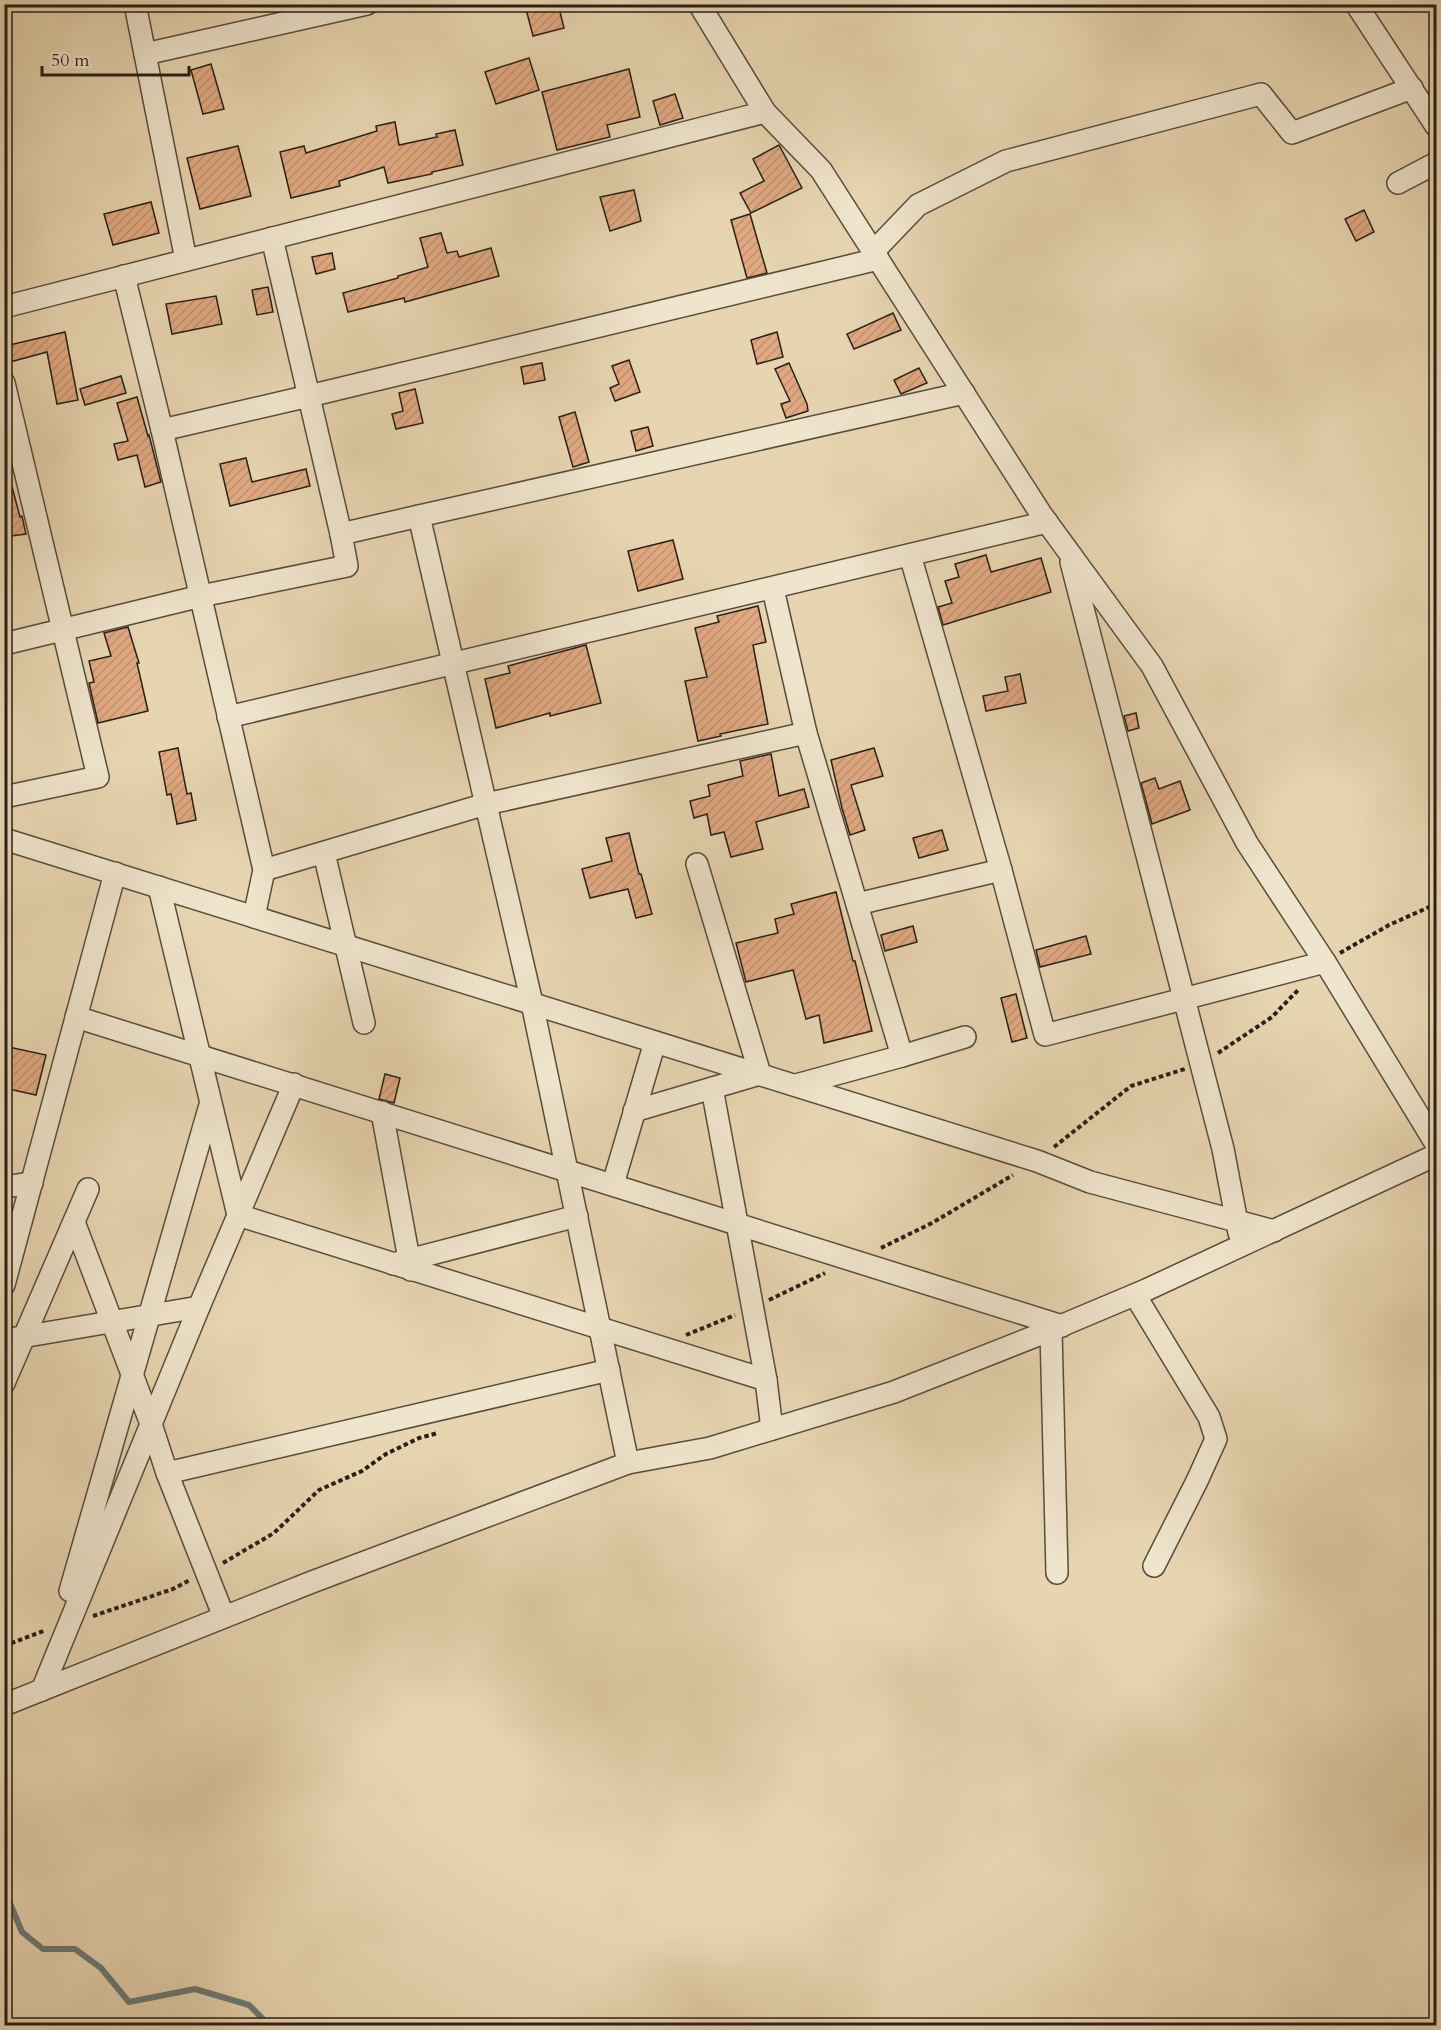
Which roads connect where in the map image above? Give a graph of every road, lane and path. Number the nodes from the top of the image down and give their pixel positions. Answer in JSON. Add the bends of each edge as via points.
{"nodes":[{"id":1,"x":135,"y":4,"type":"edge"},
{"id":2,"x":367,"y":4,"type":"edge"},
{"id":3,"x":699,"y":4,"type":"edge"},
{"id":4,"x":1356,"y":4,"type":"edge"},
{"id":5,"x":145,"y":54,"type":"junction"},
{"id":6,"x":1412,"y":88,"type":"junction"},
{"id":7,"x":765,"y":112,"type":"junction"},
{"id":8,"x":1437,"y":126,"type":"edge"},
{"id":9,"x":1437,"y":163,"type":"edge"},
{"id":10,"x":1398,"y":183,"type":"dead end"},
{"id":11,"x":272,"y":238,"type":"junction"},
{"id":12,"x":876,"y":255,"type":"junction"},
{"id":13,"x":186,"y":260,"type":"junction"},
{"id":14,"x":124,"y":276,"type":"junction"},
{"id":15,"x":4,"y":306,"type":"edge"},
{"id":16,"x":4,"y":383,"type":"edge"},
{"id":17,"x":964,"y":393,"type":"junction"},
{"id":18,"x":309,"y":396,"type":"junction"},
{"id":19,"x":162,"y":430,"type":"junction"},
{"id":20,"x":419,"y":516,"type":"junction"},
{"id":21,"x":1047,"y":522,"type":"junction"},
{"id":22,"x":340,"y":534,"type":"junction"},
{"id":23,"x":1068,"y":551,"type":"junction"},
{"id":24,"x":910,"y":555,"type":"junction"},
{"id":25,"x":773,"y":589,"type":"junction"},
{"id":26,"x":201,"y":596,"type":"junction"},
{"id":27,"x":63,"y":629,"type":"junction"},
{"id":28,"x":4,"y":644,"type":"edge"},
{"id":29,"x":453,"y":663,"type":"junction"},
{"id":30,"x":228,"y":717,"type":"junction"},
{"id":31,"x":806,"y":734,"type":"junction"},
{"id":32,"x":4,"y":797,"type":"edge"},
{"id":33,"x":486,"y":804,"type":"junction"},
{"id":34,"x":4,"y":839,"type":"edge"},
{"id":35,"x":324,"y":853,"type":"junction"},
{"id":36,"x":697,"y":864,"type":"dead end"},
{"id":37,"x":264,"y":870,"type":"junction"},
{"id":38,"x":1001,"y":870,"type":"junction"},
{"id":39,"x":115,"y":873,"type":"junction"},
{"id":40,"x":159,"y":887,"type":"junction"},
{"id":41,"x":857,"y":904,"type":"junction"},
{"id":42,"x":254,"y":917,"type":"junction"},
{"id":43,"x":346,"y":945,"type":"junction"},
{"id":44,"x":1325,"y":962,"type":"junction"},
{"id":45,"x":1184,"y":999,"type":"junction"},
{"id":46,"x":532,"y":1003,"type":"junction"},
{"id":47,"x":76,"y":1017,"type":"junction"},
{"id":48,"x":364,"y":1023,"type":"dead end"},
{"id":49,"x":965,"y":1037,"type":"dead end"},
{"id":50,"x":655,"y":1042,"type":"junction"},
{"id":51,"x":199,"y":1054,"type":"junction"},
{"id":52,"x":902,"y":1056,"type":"junction"},
{"id":53,"x":760,"y":1074,"type":"junction"},
{"id":54,"x":294,"y":1084,"type":"junction"},
{"id":55,"x":796,"y":1086,"type":"junction"},
{"id":56,"x":712,"y":1088,"type":"junction"},
{"id":57,"x":210,"y":1104,"type":"junction"},
{"id":58,"x":634,"y":1111,"type":"junction"},
{"id":59,"x":382,"y":1112,"type":"junction"},
{"id":60,"x":1437,"y":1144,"type":"edge"},
{"id":61,"x":1437,"y":1155,"type":"edge"},
{"id":62,"x":567,"y":1170,"type":"junction"},
{"id":63,"x":32,"y":1183,"type":"junction"},
{"id":64,"x":613,"y":1184,"type":"junction"},
{"id":65,"x":4,"y":1187,"type":"edge"},
{"id":66,"x":88,"y":1189,"type":"dead end"},
{"id":67,"x":238,"y":1215,"type":"junction"},
{"id":68,"x":577,"y":1216,"type":"junction"},
{"id":69,"x":1237,"y":1221,"type":"junction"},
{"id":70,"x":74,"y":1222,"type":"junction"},
{"id":71,"x":736,"y":1223,"type":"junction"},
{"id":72,"x":1274,"y":1231,"type":"junction"},
{"id":73,"x":1242,"y":1245,"type":"junction"},
{"id":74,"x":404,"y":1264,"type":"junction"},
{"id":75,"x":4,"y":1285,"type":"edge"},
{"id":76,"x":1135,"y":1295,"type":"junction"},
{"id":77,"x":199,"y":1307,"type":"junction"},
{"id":78,"x":148,"y":1316,"type":"junction"},
{"id":79,"x":112,"y":1322,"type":"junction"},
{"id":80,"x":1057,"y":1328,"type":"junction"},
{"id":81,"x":600,"y":1329,"type":"junction"},
{"id":82,"x":14,"y":1338,"type":"edge"},
{"id":83,"x":609,"y":1370,"type":"junction"},
{"id":84,"x":132,"y":1374,"type":"junction"},
{"id":85,"x":766,"y":1380,"type":"junction"},
{"id":86,"x":4,"y":1383,"type":"edge"},
{"id":87,"x":151,"y":1424,"type":"junction"},
{"id":88,"x":772,"y":1429,"type":"junction"},
{"id":89,"x":628,"y":1463,"type":"junction"},
{"id":90,"x":166,"y":1473,"type":"junction"},
{"id":91,"x":1154,"y":1566,"type":"dead end"},
{"id":92,"x":1057,"y":1573,"type":"dead end"},
{"id":93,"x":224,"y":1617,"type":"junction"},
{"id":94,"x":42,"y":1690,"type":"junction"},
{"id":95,"x":6,"y":1697,"type":"edge"}],
"edges":[{"from":1,"to":5,"type":"street"},
{"from":2,"to":5,"type":"street"},
{"from":3,"to":7,"type":"street"},
{"from":4,"to":6,"type":"street"},
{"from":5,"to":13,"type":"street"},
{"from":6,"to":8,"type":"street"},
{"from":6,"to":12,"type":"street","via":[[1292,133],[1261,94],[1006,161],[918,205]]},
{"from":7,"to":11,"type":"street"},
{"from":7,"to":12,"type":"street","via":[[821,170]]},
{"from":9,"to":10,"type":"street"},
{"from":11,"to":13,"type":"street"},
{"from":11,"to":18,"type":"street"},
{"from":12,"to":17,"type":"street"},
{"from":12,"to":18,"type":"street"},
{"from":13,"to":14,"type":"street"},
{"from":14,"to":15,"type":"street"},
{"from":14,"to":19,"type":"street"},
{"from":16,"to":27,"type":"street"},
{"from":17,"to":20,"type":"street"},
{"from":17,"to":21,"type":"street"},
{"from":18,"to":19,"type":"street"},
{"from":18,"to":22,"type":"street"},
{"from":19,"to":26,"type":"street"},
{"from":20,"to":22,"type":"street"},
{"from":20,"to":29,"type":"street"},
{"from":21,"to":23,"type":"street"},
{"from":21,"to":24,"type":"street"},
{"from":22,"to":26,"type":"street","via":[[347,566]]},
{"from":23,"to":44,"type":"street","via":[[1152,666],[1247,843]]},
{"from":23,"to":45,"type":"street"},
{"from":24,"to":25,"type":"street"},
{"from":24,"to":38,"type":"street"},
{"from":25,"to":29,"type":"street"},
{"from":25,"to":31,"type":"street"},
{"from":26,"to":27,"type":"street"},
{"from":26,"to":30,"type":"street"},
{"from":27,"to":28,"type":"street"},
{"from":27,"to":32,"type":"street","via":[[98,777]]},
{"from":29,"to":30,"type":"street"},
{"from":29,"to":33,"type":"street"},
{"from":30,"to":37,"type":"street"},
{"from":31,"to":33,"type":"street"},
{"from":31,"to":41,"type":"street"},
{"from":33,"to":35,"type":"street"},
{"from":33,"to":46,"type":"street"},
{"from":34,"to":39,"type":"street"},
{"from":35,"to":37,"type":"street"},
{"from":35,"to":43,"type":"street"},
{"from":36,"to":53,"type":"street"},
{"from":37,"to":42,"type":"street"},
{"from":38,"to":41,"type":"street"},
{"from":38,"to":45,"type":"street","via":[[1045,1035]]},
{"from":39,"to":40,"type":"street"},
{"from":39,"to":47,"type":"street"},
{"from":40,"to":42,"type":"street"},
{"from":40,"to":51,"type":"street"},
{"from":41,"to":52,"type":"street"},
{"from":42,"to":43,"type":"street"},
{"from":43,"to":46,"type":"street"},
{"from":43,"to":48,"type":"street"},
{"from":44,"to":45,"type":"street"},
{"from":44,"to":60,"type":"street"},
{"from":45,"to":69,"type":"street","via":[[1223,1149]]},
{"from":46,"to":50,"type":"street"},
{"from":46,"to":62,"type":"street"},
{"from":47,"to":51,"type":"street"},
{"from":47,"to":63,"type":"street"},
{"from":49,"to":52,"type":"street"},
{"from":50,"to":53,"type":"street"},
{"from":50,"to":58,"type":"street"},
{"from":51,"to":54,"type":"street"},
{"from":51,"to":57,"type":"street"},
{"from":52,"to":55,"type":"street"},
{"from":53,"to":55,"type":"street"},
{"from":53,"to":56,"type":"street"},
{"from":54,"to":59,"type":"street"},
{"from":54,"to":67,"type":"street"},
{"from":55,"to":69,"type":"street","via":[[1037,1161],[1090,1182]]},
{"from":56,"to":58,"type":"street"},
{"from":56,"to":71,"type":"street"},
{"from":57,"to":67,"type":"street"},
{"from":57,"to":78,"type":"street"},
{"from":58,"to":64,"type":"street"},
{"from":59,"to":62,"type":"street"},
{"from":59,"to":74,"type":"street"},
{"from":61,"to":72,"type":"street"},
{"from":62,"to":64,"type":"street"},
{"from":62,"to":68,"type":"street"},
{"from":63,"to":65,"type":"street"},
{"from":63,"to":75,"type":"street"},
{"from":64,"to":71,"type":"street"},
{"from":66,"to":70,"type":"street"},
{"from":67,"to":74,"type":"street"},
{"from":67,"to":77,"type":"street"},
{"from":68,"to":74,"type":"street"},
{"from":68,"to":81,"type":"street"},
{"from":69,"to":72,"type":"street"},
{"from":69,"to":73,"type":"street"},
{"from":70,"to":79,"type":"street"},
{"from":70,"to":82,"type":"street"},
{"from":71,"to":80,"type":"street"},
{"from":71,"to":85,"type":"street"},
{"from":72,"to":73,"type":"street"},
{"from":73,"to":76,"type":"street"},
{"from":74,"to":81,"type":"street"},
{"from":76,"to":80,"type":"street"},
{"from":76,"to":91,"type":"street","via":[[1209,1417],[1216,1439]]},
{"from":77,"to":78,"type":"street"},
{"from":77,"to":87,"type":"street"},
{"from":78,"to":79,"type":"street"},
{"from":78,"to":84,"type":"street"},
{"from":79,"to":82,"type":"street"},
{"from":79,"to":84,"type":"street"},
{"from":80,"to":88,"type":"street","via":[[894,1392]]},
{"from":80,"to":92,"type":"street"},
{"from":81,"to":83,"type":"street"},
{"from":81,"to":85,"type":"street"},
{"from":82,"to":86,"type":"street"},
{"from":83,"to":89,"type":"street"},
{"from":83,"to":90,"type":"street"},
{"from":84,"to":87,"type":"street"},
{"from":84,"to":94,"type":"street"},
{"from":85,"to":88,"type":"street"},
{"from":87,"to":90,"type":"street"},
{"from":87,"to":94,"type":"street"},
{"from":88,"to":89,"type":"street","via":[[710,1448]]},
{"from":89,"to":93,"type":"street"},
{"from":90,"to":93,"type":"street"},
{"from":93,"to":94,"type":"street"},
{"from":94,"to":95,"type":"street"}]}
